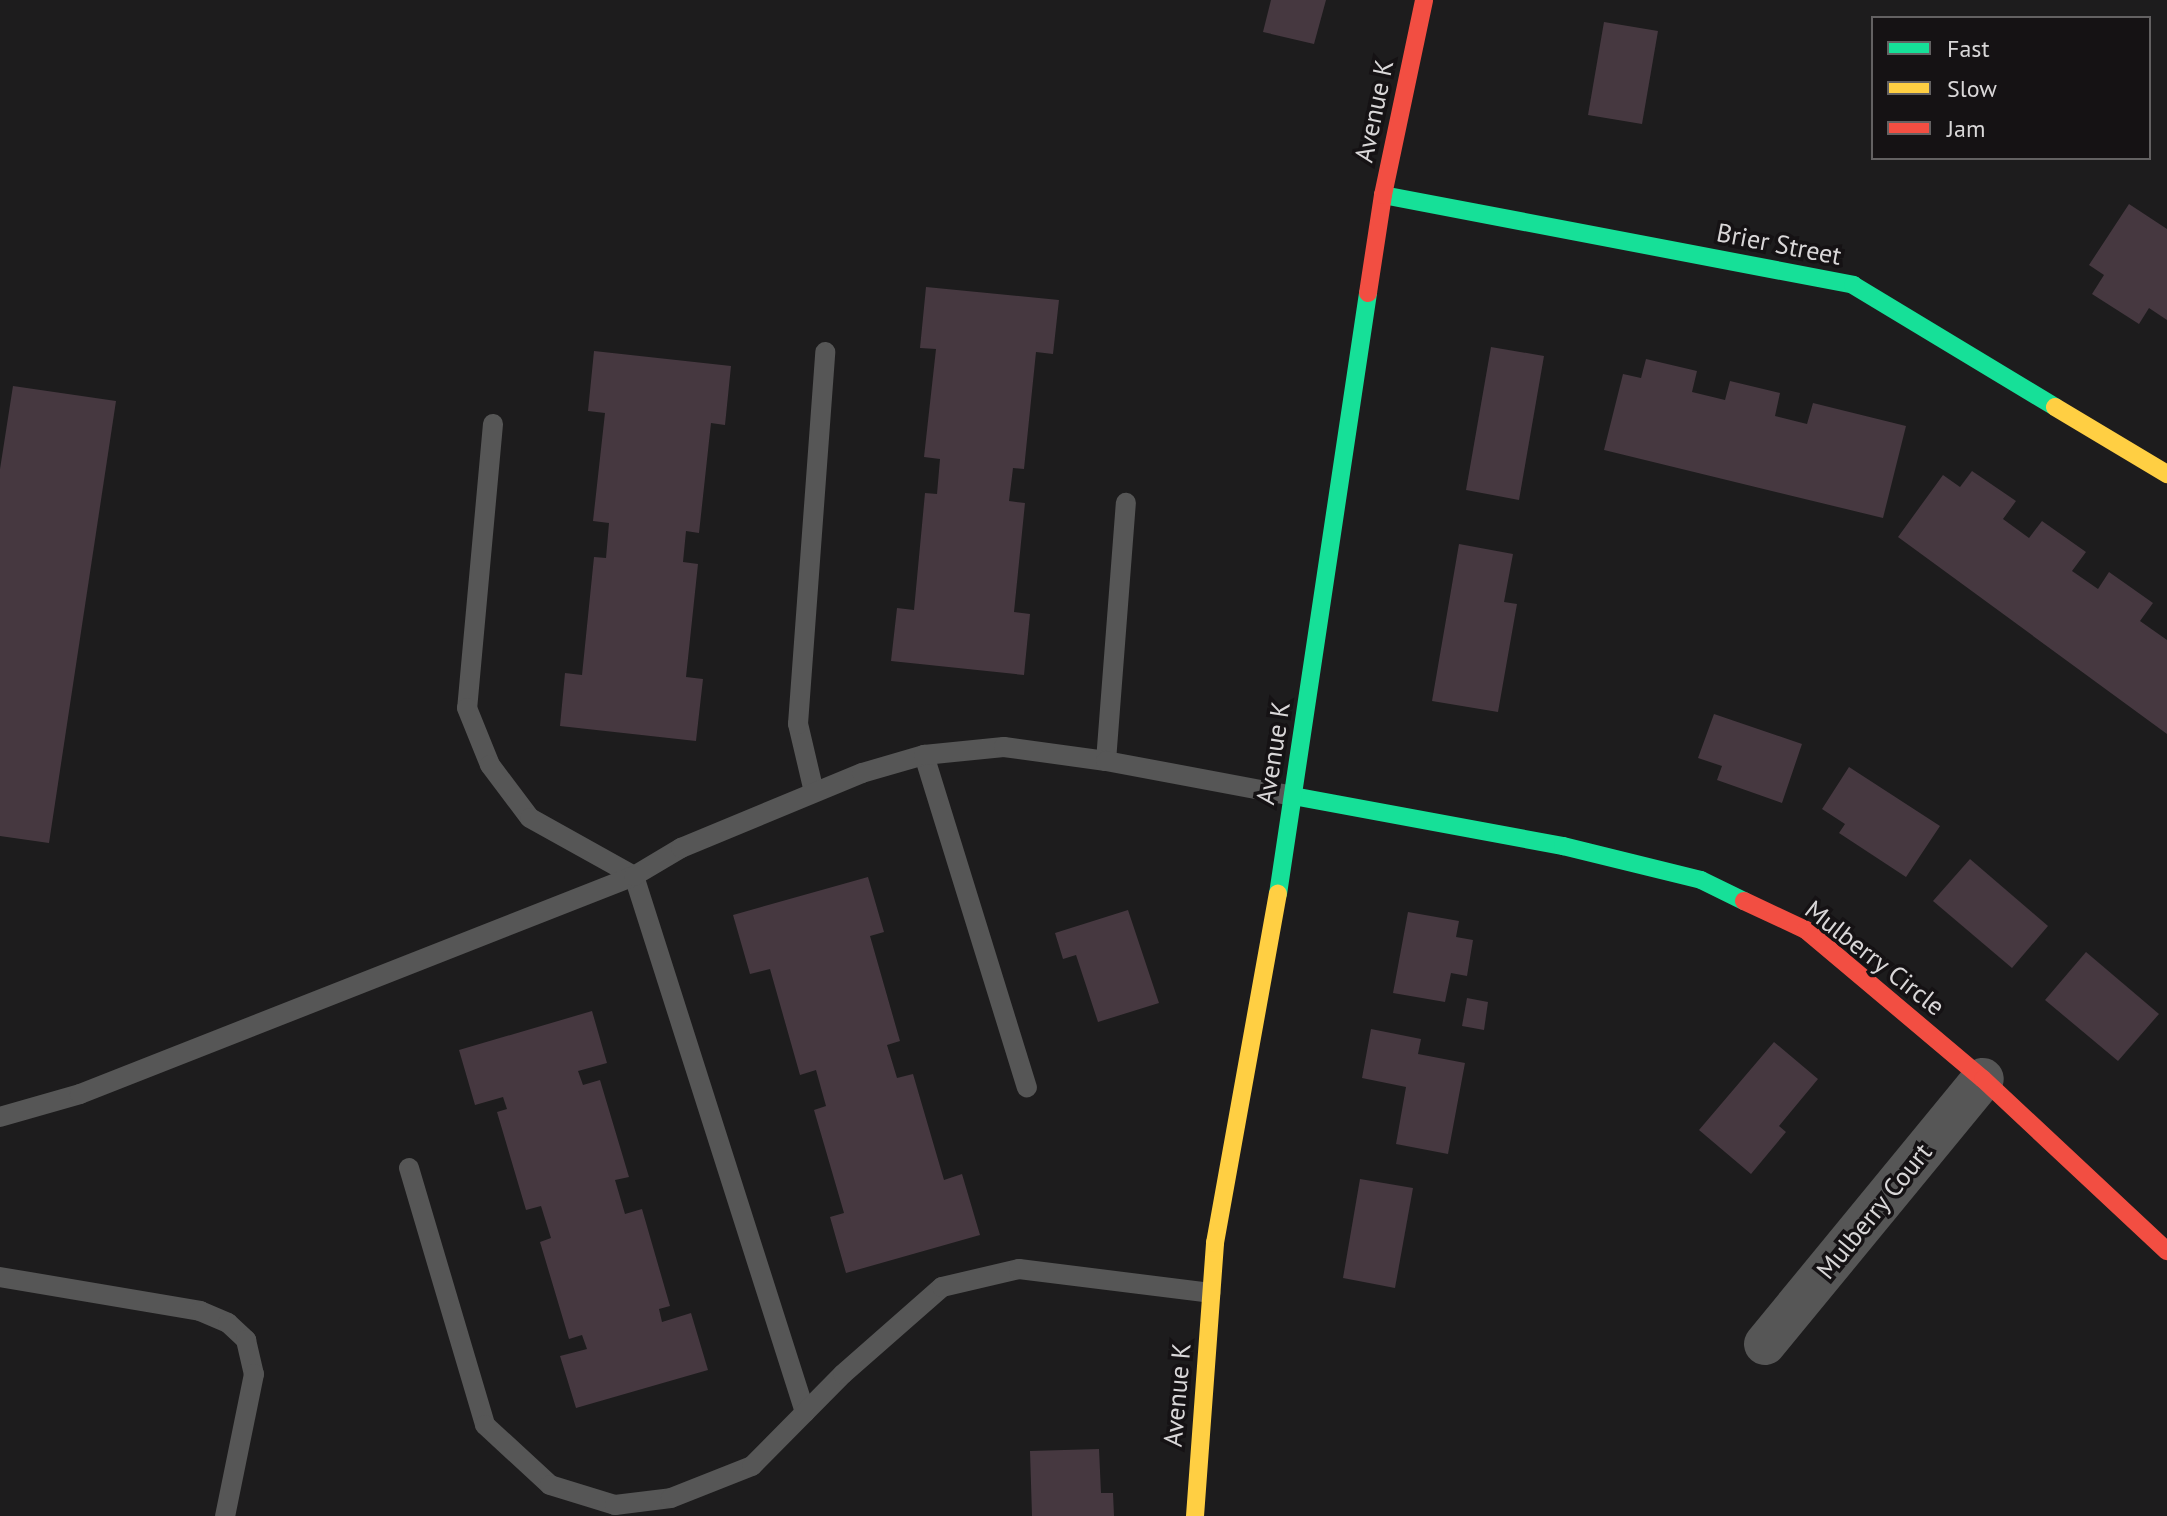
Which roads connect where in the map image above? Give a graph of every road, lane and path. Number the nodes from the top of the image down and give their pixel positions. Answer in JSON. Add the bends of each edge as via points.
{"nodes":[{"id":1,"x":1424,"y":0,"type":"edge"},
{"id":2,"x":1383,"y":195,"type":"junction"},
{"id":3,"x":825,"y":352,"type":"dead end"},
{"id":4,"x":493,"y":424,"type":"dead end"},
{"id":5,"x":2167,"y":474,"type":"edge"},
{"id":6,"x":1126,"y":503,"type":"dead end"},
{"id":7,"x":924,"y":755,"type":"junction"},
{"id":8,"x":1106,"y":761,"type":"junction"},
{"id":9,"x":814,"y":792,"type":"junction"},
{"id":10,"x":1293,"y":796,"type":"junction"},
{"id":11,"x":634,"y":876,"type":"junction"},
{"id":12,"x":1983,"y":1079,"type":"junction"},
{"id":13,"x":1027,"y":1087,"type":"dead end"},
{"id":14,"x":0,"y":1117,"type":"edge"},
{"id":15,"x":409,"y":1168,"type":"dead end"},
{"id":16,"x":2167,"y":1251,"type":"edge"},
{"id":17,"x":0,"y":1277,"type":"edge"},
{"id":18,"x":1211,"y":1293,"type":"junction"},
{"id":19,"x":1765,"y":1344,"type":"dead end"},
{"id":20,"x":805,"y":1412,"type":"junction"},
{"id":21,"x":225,"y":1516,"type":"edge"},
{"id":22,"x":1195,"y":1516,"type":"edge"}],
"edges":[{"from":1,"to":2,"type":"street","name":"Avenue K"},
{"from":2,"to":5,"type":"street","name":"Brier Street","via":[[1853,285]]},
{"from":2,"to":10,"type":"street","name":"Avenue K"},
{"from":3,"to":9,"type":"lane","via":[[798,724]]},
{"from":4,"to":11,"type":"lane","via":[[467,708],[490,765],[530,818]]},
{"from":6,"to":8,"type":"lane"},
{"from":7,"to":8,"type":"lane","via":[[1004,747]]},
{"from":7,"to":9,"type":"lane"},
{"from":7,"to":13,"type":"lane"},
{"from":8,"to":10,"type":"lane"},
{"from":9,"to":11,"type":"lane","via":[[681,848]]},
{"from":10,"to":12,"type":"street","name":"Mulberry Circle","via":[[1563,846],[1701,880],[1806,930]]},
{"from":10,"to":18,"type":"street","name":"Avenue K","via":[[1215,1243]]},
{"from":11,"to":14,"type":"lane","via":[[80,1094]]},
{"from":11,"to":20,"type":"lane"},
{"from":12,"to":16,"type":"street","name":"Mulberry Circle"},
{"from":12,"to":19,"type":"street","name":"Mulberry Court"},
{"from":15,"to":20,"type":"lane","via":[[485,1425],[550,1485],[615,1505],[671,1498],[752,1466]]},
{"from":17,"to":21,"type":"lane","via":[[200,1311],[228,1323],[246,1340],[254,1374]]},
{"from":18,"to":20,"type":"lane","via":[[1019,1269],[942,1287]]},
{"from":18,"to":22,"type":"street","name":"Avenue K"}]}
